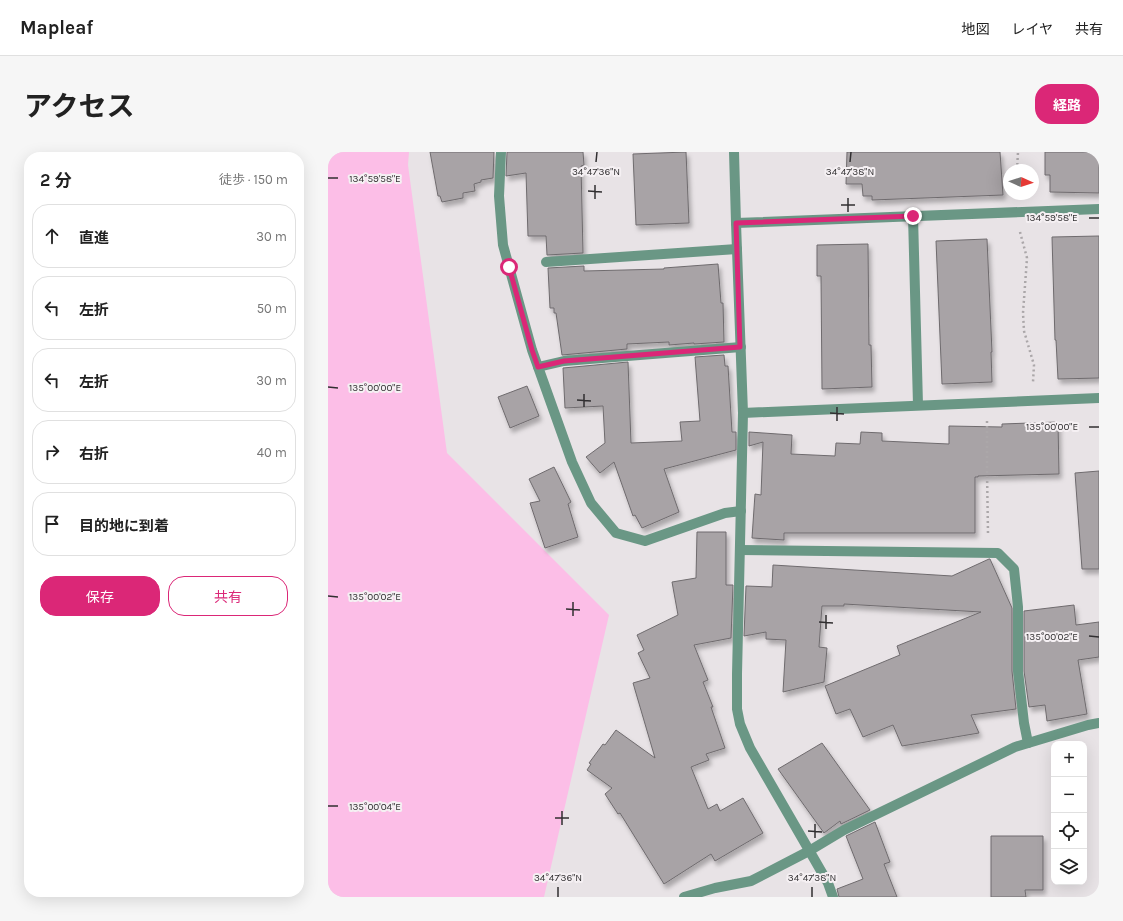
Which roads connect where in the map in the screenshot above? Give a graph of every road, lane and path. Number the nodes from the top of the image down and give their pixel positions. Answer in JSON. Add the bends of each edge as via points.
{"nodes":[{"id":1,"x":501,"y":152,"type":"edge"},
{"id":2,"x":734,"y":152,"type":"edge"},
{"id":3,"x":1018,"y":152,"type":"edge"},
{"id":4,"x":1017,"y":164,"type":"edge"},
{"id":5,"x":1099,"y":209,"type":"edge"},
{"id":6,"x":1018,"y":212,"type":"junction"},
{"id":7,"x":913,"y":216,"type":"junction"},
{"id":8,"x":736,"y":223,"type":"junction"},
{"id":9,"x":736,"y":249,"type":"junction"},
{"id":10,"x":546,"y":262,"type":"dead end"},
{"id":11,"x":740,"y":347,"type":"junction"},
{"id":12,"x":538,"y":367,"type":"junction"},
{"id":13,"x":1099,"y":398,"type":"edge"},
{"id":14,"x":1032,"y":401,"type":"junction"},
{"id":15,"x":987,"y":402,"type":"junction"},
{"id":16,"x":918,"y":405,"type":"junction"},
{"id":17,"x":744,"y":413,"type":"junction"},
{"id":18,"x":741,"y":511,"type":"junction"},
{"id":19,"x":740,"y":550,"type":"junction"},
{"id":20,"x":989,"y":553,"type":"junction"},
{"id":21,"x":1099,"y":723,"type":"edge"},
{"id":22,"x":1028,"y":743,"type":"junction"},
{"id":23,"x":809,"y":851,"type":"junction"},
{"id":24,"x":684,"y":897,"type":"edge"},
{"id":25,"x":833,"y":897,"type":"edge"}],
"edges":[{"from":1,"to":12,"type":"street","via":[[499,196],[503,245]]},
{"from":2,"to":8,"type":"street"},
{"from":3,"to":4,"type":"path"},
{"from":5,"to":6,"type":"street"},
{"from":6,"to":7,"type":"street"},
{"from":6,"to":14,"type":"path","via":[[1020,236],[1027,258],[1023,313],[1024,331],[1034,365]]},
{"from":7,"to":8,"type":"street"},
{"from":7,"to":16,"type":"street"},
{"from":8,"to":9,"type":"street"},
{"from":9,"to":10,"type":"street"},
{"from":9,"to":11,"type":"street"},
{"from":11,"to":12,"type":"street","via":[[564,361]]},
{"from":11,"to":17,"type":"street"},
{"from":12,"to":18,"type":"street","via":[[572,462],[591,503],[616,533],[644,541],[724,513]]},
{"from":13,"to":14,"type":"street"},
{"from":14,"to":15,"type":"street"},
{"from":15,"to":16,"type":"street"},
{"from":15,"to":20,"type":"path"},
{"from":16,"to":17,"type":"street"},
{"from":17,"to":18,"type":"street"},
{"from":18,"to":19,"type":"street"},
{"from":19,"to":20,"type":"street"},
{"from":19,"to":23,"type":"street","via":[[737,709],[740,724],[750,748]]},
{"from":20,"to":22,"type":"street","via":[[998,553],[1014,569],[1018,608],[1018,671]]},
{"from":21,"to":22,"type":"street"},
{"from":22,"to":23,"type":"street","via":[[844,830]]},
{"from":23,"to":24,"type":"street","via":[[751,881]]},
{"from":23,"to":25,"type":"street","via":[[828,883]]}]}
